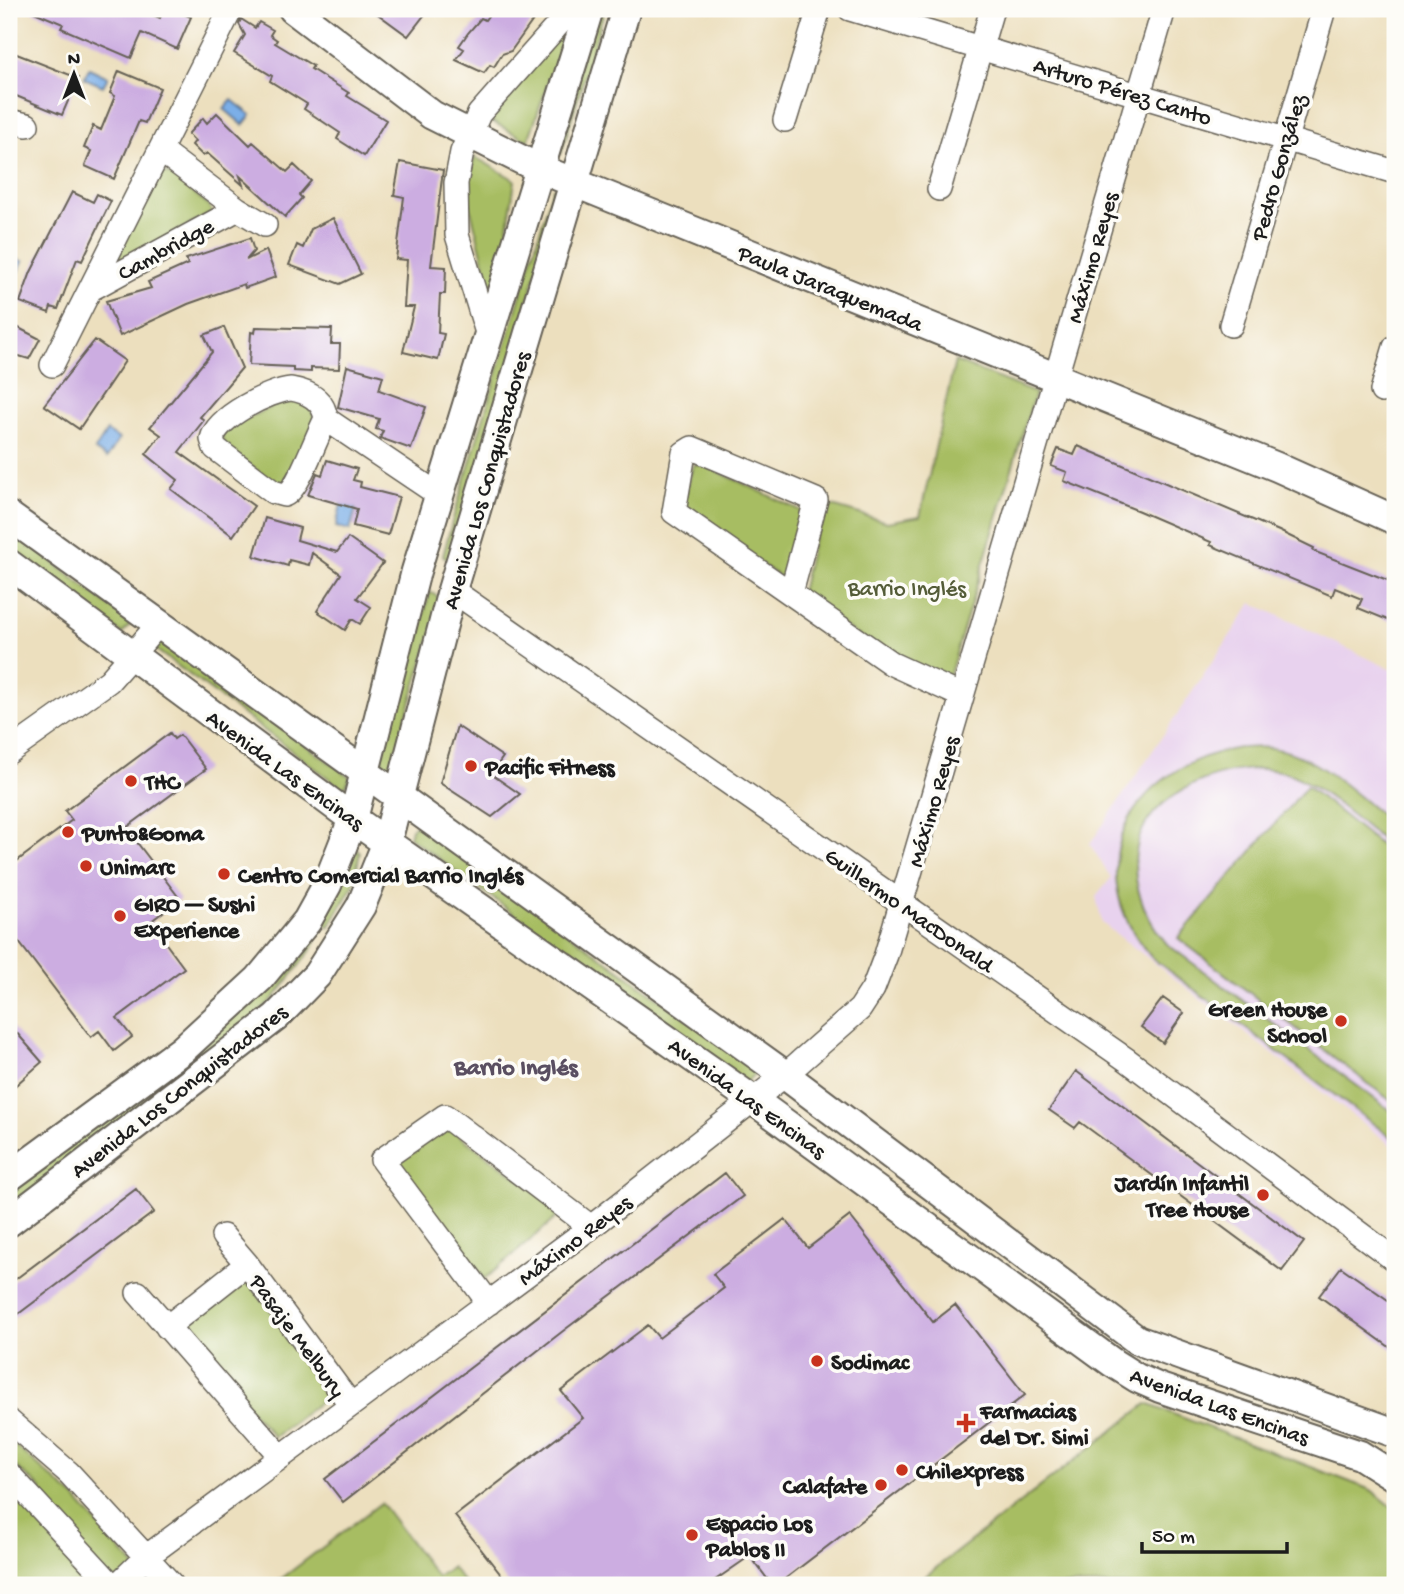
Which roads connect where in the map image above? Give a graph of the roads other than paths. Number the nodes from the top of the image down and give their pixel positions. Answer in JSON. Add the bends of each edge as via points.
{"nodes":[{"id":1,"x":231,"y":9,"type":"edge"},
{"id":2,"x":295,"y":9,"type":"edge"},
{"id":3,"x":572,"y":9,"type":"edge"},
{"id":4,"x":589,"y":9,"type":"edge"},
{"id":5,"x":625,"y":9,"type":"edge"},
{"id":6,"x":818,"y":9,"type":"edge"},
{"id":7,"x":850,"y":9,"type":"edge"},
{"id":8,"x":992,"y":9,"type":"edge"},
{"id":9,"x":1164,"y":9,"type":"edge"},
{"id":10,"x":1324,"y":9,"type":"edge"},
{"id":11,"x":981,"y":48,"type":"junction"},
{"id":12,"x":1138,"y":95,"type":"junction"},
{"id":13,"x":785,"y":120,"type":"dead end"},
{"id":14,"x":468,"y":134,"type":"junction"},
{"id":15,"x":1286,"y":139,"type":"junction"},
{"id":16,"x":160,"y":150,"type":"junction"},
{"id":17,"x":538,"y":169,"type":"junction"},
{"id":18,"x":1395,"y":172,"type":"edge"},
{"id":19,"x":573,"y":182,"type":"junction"},
{"id":20,"x":939,"y":189,"type":"dead end"},
{"id":21,"x":238,"y":209,"type":"junction"},
{"id":22,"x":265,"y":225,"type":"dead end"},
{"id":23,"x":93,"y":288,"type":"junction"},
{"id":24,"x":1231,"y":325,"type":"dead end"},
{"id":25,"x":489,"y":339,"type":"junction"},
{"id":26,"x":1395,"y":346,"type":"edge"},
{"id":27,"x":52,"y":365,"type":"dead end"},
{"id":28,"x":1056,"y":377,"type":"junction"},
{"id":29,"x":1382,"y":391,"type":"dead end"},
{"id":30,"x":326,"y":419,"type":"junction"},
{"id":31,"x":439,"y":495,"type":"junction"},
{"id":32,"x":9,"y":516,"type":"edge"},
{"id":33,"x":1395,"y":520,"type":"edge"},
{"id":34,"x":9,"y":564,"type":"edge"},
{"id":35,"x":416,"y":571,"type":"junction"},
{"id":36,"x":452,"y":590,"type":"junction"},
{"id":37,"x":791,"y":593,"type":"junction"},
{"id":38,"x":158,"y":625,"type":"junction"},
{"id":39,"x":133,"y":656,"type":"junction"},
{"id":40,"x":962,"y":696,"type":"junction"},
{"id":41,"x":9,"y":752,"type":"edge"},
{"id":42,"x":366,"y":773,"type":"junction"},
{"id":43,"x":400,"y":797,"type":"junction"},
{"id":44,"x":353,"y":819,"type":"junction"},
{"id":45,"x":387,"y":842,"type":"junction"},
{"id":46,"x":902,"y":903,"type":"junction"},
{"id":47,"x":307,"y":921,"type":"junction"},
{"id":48,"x":337,"y":946,"type":"junction"},
{"id":49,"x":785,"y":1075,"type":"junction"},
{"id":50,"x":753,"y":1100,"type":"junction"},
{"id":51,"x":9,"y":1177,"type":"edge"},
{"id":52,"x":928,"y":1184,"type":"junction"},
{"id":53,"x":889,"y":1199,"type":"junction"},
{"id":54,"x":9,"y":1222,"type":"edge"},
{"id":55,"x":591,"y":1227,"type":"junction"},
{"id":56,"x":223,"y":1236,"type":"dead end"},
{"id":57,"x":1395,"y":1260,"type":"edge"},
{"id":58,"x":247,"y":1264,"type":"junction"},
{"id":59,"x":138,"y":1293,"type":"dead end"},
{"id":60,"x":489,"y":1303,"type":"junction"},
{"id":61,"x":167,"y":1327,"type":"junction"},
{"id":62,"x":1167,"y":1353,"type":"junction"},
{"id":63,"x":1140,"y":1380,"type":"junction"},
{"id":64,"x":351,"y":1405,"type":"junction"},
{"id":65,"x":9,"y":1421,"type":"edge"},
{"id":66,"x":1395,"y":1433,"type":"edge"},
{"id":67,"x":281,"y":1457,"type":"junction"},
{"id":68,"x":9,"y":1474,"type":"edge"},
{"id":69,"x":1395,"y":1477,"type":"edge"},
{"id":70,"x":146,"y":1557,"type":"junction"},
{"id":71,"x":114,"y":1585,"type":"edge"},
{"id":72,"x":172,"y":1585,"type":"edge"}],
"edges":[{"from":1,"to":16,"type":"street","name":"Cambridge"},
{"from":2,"to":14,"type":"street","name":"Paula Jaraquemada","via":[[402,94]]},
{"from":3,"to":14,"type":"street","name":"Avenida Los Conquistadores","via":[[491,99]]},
{"from":4,"to":17,"type":"street","name":"Avenida Los Conquistadores"},
{"from":5,"to":19,"type":"street","name":"Avenida Los Conquistadores"},
{"from":6,"to":13,"type":"street"},
{"from":7,"to":11,"type":"street","name":"Arturo Pérez Canto"},
{"from":8,"to":11,"type":"street"},
{"from":9,"to":12,"type":"street","name":"Máximo Reyes"},
{"from":10,"to":15,"type":"street","name":"Pedro González"},
{"from":11,"to":12,"type":"street","name":"Arturo Pérez Canto"},
{"from":11,"to":20,"type":"street"},
{"from":12,"to":15,"type":"street","name":"Arturo Pérez Canto"},
{"from":12,"to":28,"type":"street","name":"Máximo Reyes"},
{"from":14,"to":17,"type":"street","name":"Paula Jaraquemada"},
{"from":14,"to":25,"type":"street","name":"Avenida Los Conquistadores","via":[[456,183],[457,235]]},
{"from":15,"to":18,"type":"street","name":"Arturo Pérez Canto"},
{"from":15,"to":24,"type":"street","name":"Pedro González"},
{"from":16,"to":21,"type":"street","name":"Cambridge"},
{"from":16,"to":23,"type":"street","name":"Cambridge"},
{"from":17,"to":19,"type":"street","name":"Paula Jaraquemada"},
{"from":17,"to":25,"type":"street","name":"Avenida Los Conquistadores"},
{"from":19,"to":28,"type":"street","name":"Paula Jaraquemada"},
{"from":19,"to":36,"type":"street","name":"Avenida Los Conquistadores"},
{"from":21,"to":22,"type":"street","name":"Cambridge"},
{"from":21,"to":23,"type":"street","name":"Cambridge"},
{"from":23,"to":27,"type":"street","name":"Cambridge"},
{"from":25,"to":31,"type":"street","name":"Avenida Los Conquistadores"},
{"from":26,"to":29,"type":"street"},
{"from":28,"to":33,"type":"street","name":"Paula Jaraquemada"},
{"from":28,"to":40,"type":"street","name":"Máximo Reyes"},
{"from":30,"to":30,"type":"street","via":[[324,408],[313,396],[282,390],[223,420],[212,443],[273,492],[287,495]]},
{"from":30,"to":31,"type":"street"},
{"from":31,"to":35,"type":"street","name":"Avenida Los Conquistadores"},
{"from":32,"to":38,"type":"street","name":"Avenida Las Encinas"},
{"from":34,"to":39,"type":"street","name":"Avenida Las Encinas"},
{"from":35,"to":36,"type":"street","name":"Guillermo MacDonald"},
{"from":35,"to":42,"type":"street","name":"Avenida Los Conquistadores"},
{"from":36,"to":43,"type":"street","name":"Avenida Los Conquistadores"},
{"from":36,"to":46,"type":"street","name":"Guillermo MacDonald"},
{"from":37,"to":37,"type":"street","via":[[674,512],[684,453],[692,448],[816,500]]},
{"from":37,"to":40,"type":"street","via":[[892,664]]},
{"from":38,"to":39,"type":"street"},
{"from":38,"to":42,"type":"street","name":"Avenida Las Encinas"},
{"from":39,"to":41,"type":"street","via":[[109,681]]},
{"from":39,"to":44,"type":"street","name":"Avenida Las Encinas"},
{"from":40,"to":46,"type":"street","name":"Máximo Reyes"},
{"from":42,"to":43,"type":"street","name":"Avenida Las Encinas"},
{"from":42,"to":44,"type":"street","name":"Avenida Los Conquistadores"},
{"from":43,"to":45,"type":"street","name":"Avenida Los Conquistadores"},
{"from":43,"to":49,"type":"street","name":"Avenida Las Encinas"},
{"from":44,"to":45,"type":"street","name":"Avenida Las Encinas"},
{"from":44,"to":47,"type":"street","name":"Avenida Los Conquistadores","via":[[341,856]]},
{"from":45,"to":48,"type":"street","name":"Avenida Los Conquistadores","via":[[361,906]]},
{"from":45,"to":50,"type":"street","name":"Avenida Las Encinas"},
{"from":46,"to":49,"type":"street","name":"Máximo Reyes","via":[[882,967],[860,1009]]},
{"from":46,"to":57,"type":"street","name":"Guillermo MacDonald","via":[[1127,1060]]},
{"from":47,"to":48,"type":"street"},
{"from":47,"to":51,"type":"street","name":"Avenida Los Conquistadores","via":[[259,979],[182,1050]]},
{"from":48,"to":54,"type":"street","name":"Avenida Los Conquistadores","via":[[317,975],[276,1017]]},
{"from":49,"to":50,"type":"street","name":"Máximo Reyes"},
{"from":49,"to":52,"type":"street","name":"Avenida Las Encinas"},
{"from":50,"to":53,"type":"street","name":"Avenida Las Encinas"},
{"from":50,"to":55,"type":"street","name":"Máximo Reyes"},
{"from":52,"to":53,"type":"street"},
{"from":52,"to":62,"type":"street","name":"Avenida Las Encinas","via":[[1137,1340]]},
{"from":53,"to":63,"type":"street","name":"Avenida Las Encinas"},
{"from":55,"to":60,"type":"street","name":"Máximo Reyes"},
{"from":55,"to":60,"type":"street","via":[[445,1116],[382,1160]]},
{"from":56,"to":58,"type":"street","name":"Pasaje Melbury"},
{"from":58,"to":61,"type":"street","name":"Pasaje Melbury"},
{"from":58,"to":64,"type":"street","name":"Pasaje Melbury"},
{"from":59,"to":61,"type":"street"},
{"from":60,"to":64,"type":"street","name":"Máximo Reyes"},
{"from":61,"to":67,"type":"street"},
{"from":62,"to":63,"type":"street"},
{"from":62,"to":66,"type":"street","name":"Avenida Las Encinas"},
{"from":63,"to":69,"type":"street","name":"Avenida Las Encinas","via":[[1360,1455]]},
{"from":64,"to":67,"type":"street","name":"Máximo Reyes"},
{"from":65,"to":70,"type":"street","via":[[69,1474]]},
{"from":67,"to":70,"type":"street","name":"Máximo Reyes"},
{"from":68,"to":71,"type":"street"},
{"from":70,"to":71,"type":"street","name":"Máximo Reyes"},
{"from":70,"to":72,"type":"street"}]}
